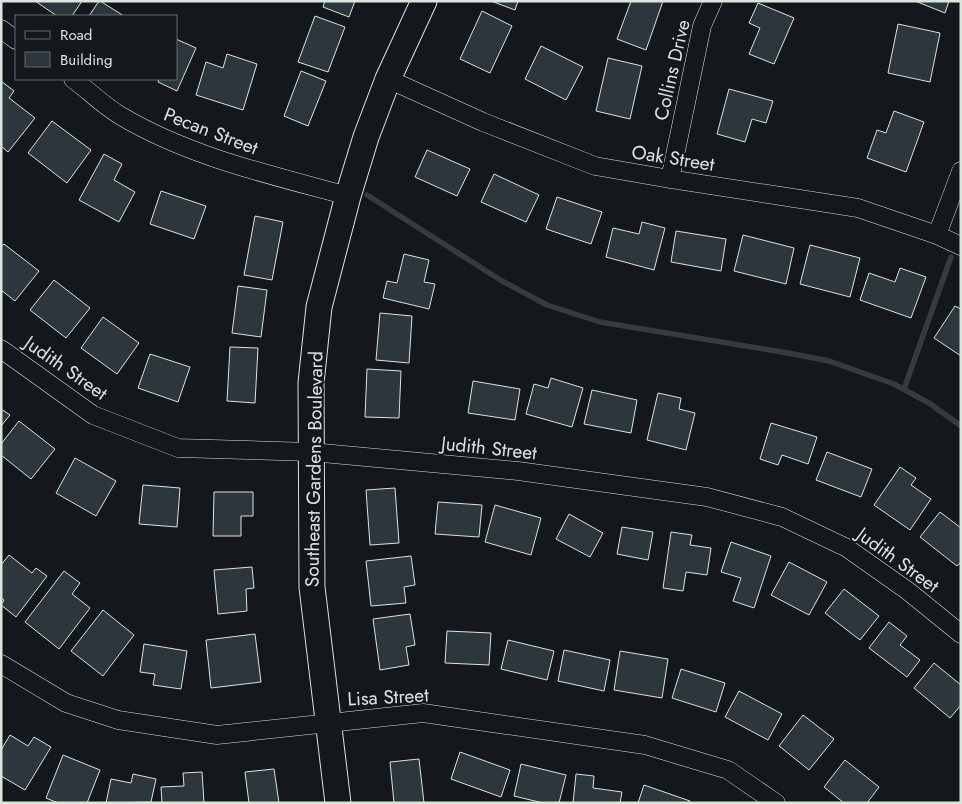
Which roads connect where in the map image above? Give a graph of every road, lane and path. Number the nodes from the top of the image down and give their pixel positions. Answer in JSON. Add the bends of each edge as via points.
{"nodes":[{"id":1,"x":424,"y":1,"type":"edge"},
{"id":2,"x":713,"y":1,"type":"edge"},
{"id":3,"x":1,"y":29,"type":"edge"},
{"id":4,"x":15,"y":39,"type":"edge"},
{"id":5,"x":388,"y":79,"type":"junction"},
{"id":6,"x":73,"y":80,"type":"edge"},
{"id":7,"x":961,"y":171,"type":"edge"},
{"id":8,"x":670,"y":179,"type":"junction"},
{"id":9,"x":348,"y":196,"type":"junction"},
{"id":10,"x":936,"y":235,"type":"junction"},
{"id":11,"x":961,"y":246,"type":"edge"},
{"id":12,"x":1,"y":349,"type":"edge"},
{"id":13,"x":311,"y":452,"type":"junction"},
{"id":14,"x":961,"y":634,"type":"edge"},
{"id":15,"x":1,"y":664,"type":"edge"},
{"id":16,"x":328,"y":722,"type":"junction"},
{"id":17,"x":338,"y":803,"type":"edge"},
{"id":18,"x":776,"y":803,"type":"edge"}],
"edges":[{"from":1,"to":5,"type":"street","name":"Southeast Gardens Boulevard"},
{"from":2,"to":8,"type":"street","name":"Collins Drive","via":[[702,26]]},
{"from":3,"to":4,"type":"street"},
{"from":5,"to":8,"type":"street","name":"Oak Street","via":[[483,122],[595,166]]},
{"from":5,"to":9,"type":"street","name":"Southeast Gardens Boulevard"},
{"from":6,"to":9,"type":"street","name":"Pecan Street","via":[[120,116],[174,142],[232,165]]},
{"from":7,"to":10,"type":"street"},
{"from":8,"to":10,"type":"street","name":"Oak Street","via":[[858,208]]},
{"from":9,"to":13,"type":"street","name":"Southeast Gardens Boulevard","via":[[319,307],[311,383]]},
{"from":10,"to":11,"type":"street","name":"Oak Street"},
{"from":12,"to":13,"type":"street","name":"Judith Street","via":[[93,415],[178,448]]},
{"from":13,"to":14,"type":"street","name":"Judith Street","via":[[518,471],[707,497],[782,517],[847,548]]},
{"from":13,"to":16,"type":"street","name":"Southeast Gardens Boulevard","via":[[312,587]]},
{"from":15,"to":16,"type":"street","name":"Lisa Street","via":[[66,704],[118,720],[217,734]]},
{"from":16,"to":17,"type":"street","name":"Southeast Gardens Boulevard"},
{"from":16,"to":18,"type":"street","name":"Lisa Street","via":[[422,713],[645,745],[728,770]]}]}
